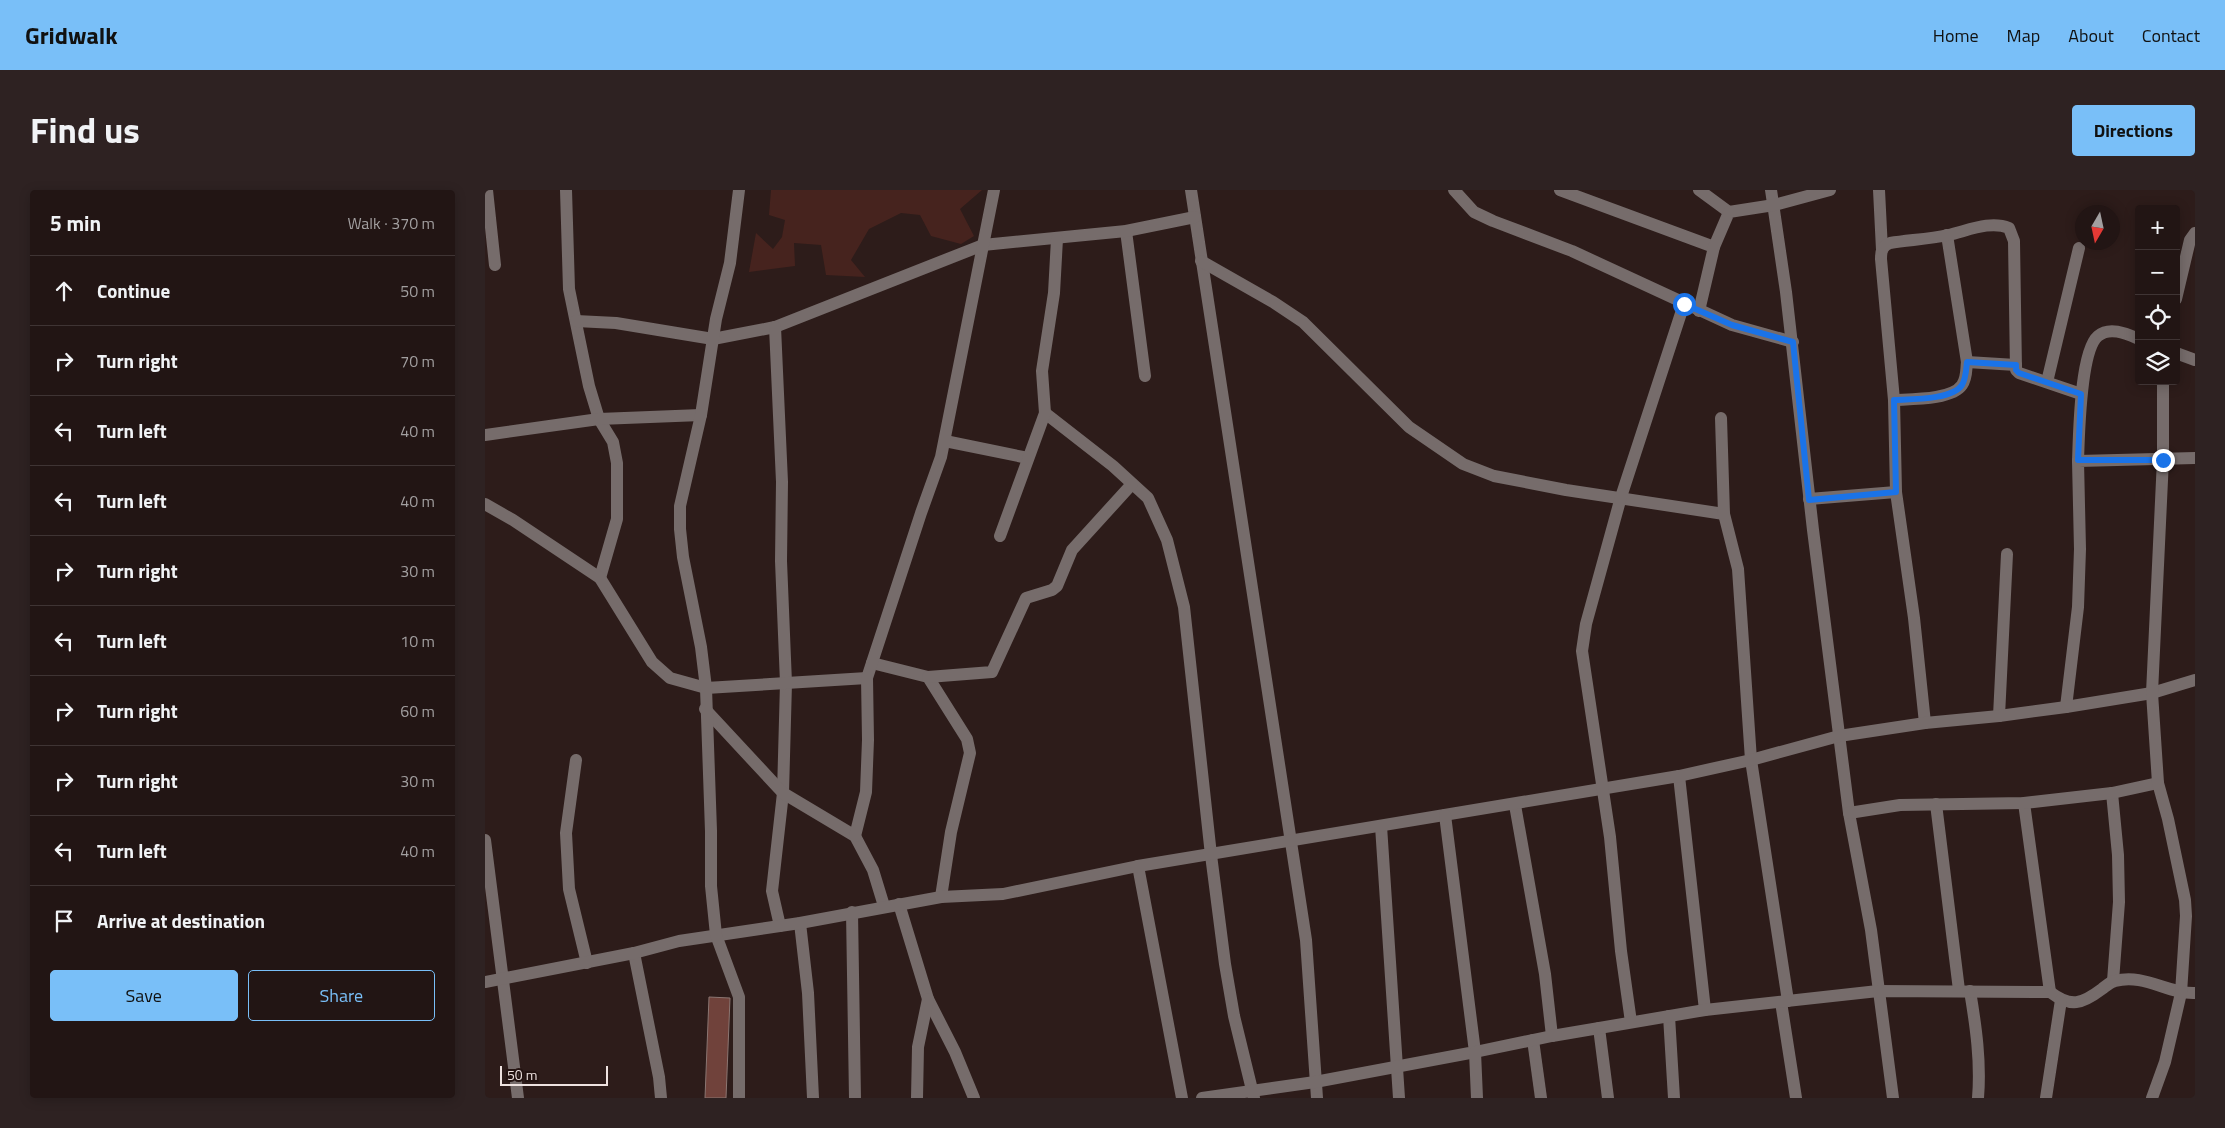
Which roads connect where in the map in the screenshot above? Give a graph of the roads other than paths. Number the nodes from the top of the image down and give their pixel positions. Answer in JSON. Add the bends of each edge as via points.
{"nodes":[{"id":1,"x":487,"y":190,"type":"edge"},
{"id":2,"x":566,"y":190,"type":"edge"},
{"id":3,"x":739,"y":190,"type":"edge"},
{"id":4,"x":994,"y":190,"type":"edge"},
{"id":5,"x":1191,"y":190,"type":"edge"},
{"id":6,"x":1454,"y":190,"type":"edge"},
{"id":7,"x":1560,"y":190,"type":"edge"},
{"id":8,"x":1699,"y":190,"type":"edge"},
{"id":9,"x":1771,"y":190,"type":"edge"},
{"id":10,"x":1831,"y":190,"type":"edge"},
{"id":11,"x":1879,"y":190,"type":"edge"},
{"id":12,"x":1774,"y":205,"type":"junction"},
{"id":13,"x":1729,"y":212,"type":"junction"},
{"id":14,"x":1195,"y":216,"type":"junction"},
{"id":15,"x":1126,"y":231,"type":"junction"},
{"id":16,"x":2195,"y":233,"type":"edge"},
{"id":17,"x":1947,"y":235,"type":"junction"},
{"id":18,"x":1057,"y":238,"type":"junction"},
{"id":19,"x":983,"y":245,"type":"junction"},
{"id":20,"x":1714,"y":247,"type":"junction"},
{"id":21,"x":1881,"y":250,"type":"junction"},
{"id":22,"x":2079,"y":250,"type":"edge"},
{"id":23,"x":1201,"y":261,"type":"junction"},
{"id":24,"x":495,"y":265,"type":"dead end"},
{"id":25,"x":2177,"y":295,"type":"edge"},
{"id":26,"x":1684,"y":304,"type":"junction"},
{"id":27,"x":1699,"y":310,"type":"junction"},
{"id":28,"x":576,"y":321,"type":"junction"},
{"id":29,"x":775,"y":327,"type":"junction"},
{"id":30,"x":2135,"y":338,"type":"edge"},
{"id":31,"x":713,"y":339,"type":"junction"},
{"id":32,"x":1793,"y":342,"type":"junction"},
{"id":33,"x":2180,"y":354,"type":"edge"},
{"id":34,"x":2195,"y":360,"type":"edge"},
{"id":35,"x":1967,"y":362,"type":"junction"},
{"id":36,"x":2016,"y":365,"type":"junction"},
{"id":37,"x":1145,"y":376,"type":"dead end"},
{"id":38,"x":2047,"y":382,"type":"junction"},
{"id":39,"x":2163,"y":385,"type":"edge"},
{"id":40,"x":2081,"y":394,"type":"junction"},
{"id":41,"x":1894,"y":400,"type":"junction"},
{"id":42,"x":1045,"y":413,"type":"junction"},
{"id":43,"x":701,"y":415,"type":"junction"},
{"id":44,"x":1721,"y":418,"type":"dead end"},
{"id":45,"x":599,"y":419,"type":"junction"},
{"id":46,"x":485,"y":434,"type":"edge"},
{"id":47,"x":945,"y":441,"type":"junction"},
{"id":48,"x":1028,"y":458,"type":"junction"},
{"id":49,"x":2195,"y":458,"type":"edge"},
{"id":50,"x":2078,"y":460,"type":"junction"},
{"id":51,"x":2163,"y":460,"type":"junction"},
{"id":52,"x":1132,"y":484,"type":"junction"},
{"id":53,"x":1896,"y":492,"type":"junction"},
{"id":54,"x":1621,"y":497,"type":"junction"},
{"id":55,"x":1809,"y":500,"type":"junction"},
{"id":56,"x":485,"y":504,"type":"edge"},
{"id":57,"x":1724,"y":514,"type":"junction"},
{"id":58,"x":1000,"y":536,"type":"dead end"},
{"id":59,"x":2007,"y":554,"type":"dead end"},
{"id":60,"x":600,"y":578,"type":"junction"},
{"id":61,"x":872,"y":663,"type":"junction"},
{"id":62,"x":928,"y":677,"type":"junction"},
{"id":63,"x":867,"y":678,"type":"junction"},
{"id":64,"x":2195,"y":680,"type":"edge"},
{"id":65,"x":786,"y":683,"type":"junction"},
{"id":66,"x":705,"y":688,"type":"junction"},
{"id":67,"x":2152,"y":693,"type":"junction"},
{"id":68,"x":2066,"y":707,"type":"junction"},
{"id":69,"x":705,"y":709,"type":"junction"},
{"id":70,"x":1999,"y":716,"type":"junction"},
{"id":71,"x":1925,"y":723,"type":"junction"},
{"id":72,"x":1839,"y":736,"type":"junction"},
{"id":73,"x":576,"y":760,"type":"dead end"},
{"id":74,"x":1751,"y":760,"type":"junction"},
{"id":75,"x":1679,"y":776,"type":"junction"},
{"id":76,"x":2159,"y":783,"type":"junction"},
{"id":77,"x":1601,"y":790,"type":"junction"},
{"id":78,"x":783,"y":793,"type":"junction"},
{"id":79,"x":2112,"y":793,"type":"junction"},
{"id":80,"x":2024,"y":803,"type":"junction"},
{"id":81,"x":1935,"y":804,"type":"junction"},
{"id":82,"x":1515,"y":805,"type":"junction"},
{"id":83,"x":1849,"y":813,"type":"junction"},
{"id":84,"x":1445,"y":815,"type":"junction"},
{"id":85,"x":1381,"y":826,"type":"junction"},
{"id":86,"x":855,"y":836,"type":"junction"},
{"id":87,"x":485,"y":840,"type":"edge"},
{"id":88,"x":1290,"y":842,"type":"junction"},
{"id":89,"x":1211,"y":855,"type":"junction"},
{"id":90,"x":1138,"y":866,"type":"junction"},
{"id":91,"x":941,"y":897,"type":"junction"},
{"id":92,"x":899,"y":904,"type":"junction"},
{"id":93,"x":884,"y":906,"type":"junction"},
{"id":94,"x":852,"y":912,"type":"junction"},
{"id":95,"x":800,"y":922,"type":"junction"},
{"id":96,"x":780,"y":926,"type":"junction"},
{"id":97,"x":717,"y":935,"type":"junction"},
{"id":98,"x":634,"y":953,"type":"junction"},
{"id":99,"x":587,"y":963,"type":"junction"},
{"id":100,"x":502,"y":979,"type":"junction"},
{"id":101,"x":2113,"y":981,"type":"junction"},
{"id":102,"x":485,"y":982,"type":"edge"},
{"id":103,"x":1878,"y":991,"type":"junction"},
{"id":104,"x":1965,"y":991,"type":"junction"},
{"id":105,"x":2050,"y":992,"type":"junction"},
{"id":106,"x":2181,"y":993,"type":"junction"},
{"id":107,"x":2195,"y":993,"type":"edge"},
{"id":108,"x":928,"y":999,"type":"junction"},
{"id":109,"x":2061,"y":1000,"type":"junction"},
{"id":110,"x":1785,"y":1001,"type":"junction"},
{"id":111,"x":1705,"y":1010,"type":"junction"},
{"id":112,"x":1669,"y":1016,"type":"junction"},
{"id":113,"x":1631,"y":1022,"type":"junction"},
{"id":114,"x":1599,"y":1028,"type":"junction"},
{"id":115,"x":1552,"y":1036,"type":"junction"},
{"id":116,"x":1533,"y":1040,"type":"junction"},
{"id":117,"x":1475,"y":1052,"type":"junction"},
{"id":118,"x":1395,"y":1066,"type":"junction"},
{"id":119,"x":1315,"y":1082,"type":"junction"},
{"id":120,"x":1254,"y":1094,"type":"edge"},
{"id":121,"x":518,"y":1098,"type":"edge"},
{"id":122,"x":661,"y":1098,"type":"edge"},
{"id":123,"x":739,"y":1098,"type":"edge"},
{"id":124,"x":813,"y":1098,"type":"edge"},
{"id":125,"x":855,"y":1098,"type":"edge"},
{"id":126,"x":917,"y":1098,"type":"edge"},
{"id":127,"x":974,"y":1098,"type":"edge"},
{"id":128,"x":1181,"y":1098,"type":"edge"},
{"id":129,"x":1202,"y":1098,"type":"edge"},
{"id":130,"x":1317,"y":1098,"type":"edge"},
{"id":131,"x":1399,"y":1098,"type":"edge"},
{"id":132,"x":1477,"y":1098,"type":"edge"},
{"id":133,"x":1541,"y":1098,"type":"edge"},
{"id":134,"x":1608,"y":1098,"type":"edge"},
{"id":135,"x":1674,"y":1098,"type":"edge"},
{"id":136,"x":1796,"y":1098,"type":"edge"},
{"id":137,"x":1893,"y":1098,"type":"edge"},
{"id":138,"x":1977,"y":1098,"type":"edge"},
{"id":139,"x":2046,"y":1098,"type":"edge"},
{"id":140,"x":2152,"y":1098,"type":"edge"}],
"edges":[{"from":1,"to":24,"type":"street"},
{"from":2,"to":28,"type":"street","via":[[569,290]]},
{"from":3,"to":31,"type":"street","via":[[730,263]]},
{"from":4,"to":19,"type":"street"},
{"from":5,"to":14,"type":"street"},
{"from":6,"to":26,"type":"street","via":[[1475,212],[1571,251]]},
{"from":7,"to":20,"type":"street"},
{"from":8,"to":13,"type":"street"},
{"from":9,"to":12,"type":"street"},
{"from":10,"to":12,"type":"street"},
{"from":11,"to":21,"type":"street"},
{"from":12,"to":13,"type":"street"},
{"from":12,"to":32,"type":"street"},
{"from":13,"to":20,"type":"street"},
{"from":14,"to":15,"type":"street"},
{"from":14,"to":23,"type":"street"},
{"from":15,"to":18,"type":"street"},
{"from":15,"to":37,"type":"street"},
{"from":16,"to":25,"type":"street","via":[[2190,240]]},
{"from":17,"to":21,"type":"street","via":[[1890,242]]},
{"from":17,"to":35,"type":"street"},
{"from":17,"to":36,"type":"street","via":[[1997,225],[2011,230],[2014,241]]},
{"from":18,"to":19,"type":"street"},
{"from":18,"to":42,"type":"street","via":[[1054,293],[1042,370]]},
{"from":19,"to":29,"type":"street"},
{"from":19,"to":47,"type":"street"},
{"from":20,"to":27,"type":"street"},
{"from":21,"to":41,"type":"street"},
{"from":22,"to":38,"type":"street"},
{"from":23,"to":54,"type":"street","via":[[1303,322],[1409,427],[1463,464],[1494,476]]},
{"from":23,"to":88,"type":"street"},
{"from":26,"to":27,"type":"street"},
{"from":26,"to":54,"type":"street"},
{"from":27,"to":32,"type":"street","via":[[1732,325]]},
{"from":28,"to":31,"type":"street","via":[[616,323]]},
{"from":28,"to":45,"type":"street"},
{"from":29,"to":31,"type":"street"},
{"from":29,"to":65,"type":"street"},
{"from":30,"to":40,"type":"street","via":[[2117,331],[2098,336],[2089,355]]},
{"from":31,"to":43,"type":"street"},
{"from":32,"to":55,"type":"street"},
{"from":33,"to":34,"type":"street"},
{"from":35,"to":36,"type":"street"},
{"from":35,"to":41,"type":"street","via":[[1966,376],[1957,390],[1949,394]]},
{"from":36,"to":38,"type":"street","via":[[2019,373]]},
{"from":38,"to":40,"type":"street"},
{"from":39,"to":51,"type":"street"},
{"from":40,"to":50,"type":"street"},
{"from":41,"to":53,"type":"street"},
{"from":42,"to":48,"type":"street"},
{"from":42,"to":52,"type":"street"},
{"from":43,"to":45,"type":"street"},
{"from":43,"to":66,"type":"street","via":[[680,506],[680,529]]},
{"from":44,"to":57,"type":"street"},
{"from":45,"to":46,"type":"street"},
{"from":45,"to":60,"type":"street","via":[[613,442],[619,487],[617,519]]},
{"from":47,"to":48,"type":"street"},
{"from":47,"to":61,"type":"street"},
{"from":48,"to":58,"type":"street"},
{"from":49,"to":51,"type":"street"},
{"from":50,"to":51,"type":"street"},
{"from":50,"to":68,"type":"street","via":[[2078,607]]},
{"from":51,"to":67,"type":"street"},
{"from":52,"to":62,"type":"street","via":[[1072,550],[1057,586],[1026,598],[992,672]]},
{"from":52,"to":89,"type":"street","via":[[1148,498],[1167,540],[1184,607]]},
{"from":53,"to":55,"type":"street"},
{"from":53,"to":71,"type":"street"},
{"from":54,"to":57,"type":"street"},
{"from":54,"to":77,"type":"street","via":[[1586,624],[1582,651]]},
{"from":55,"to":72,"type":"street"},
{"from":56,"to":60,"type":"street"},
{"from":57,"to":74,"type":"street","via":[[1738,569]]},
{"from":59,"to":70,"type":"street"},
{"from":60,"to":66,"type":"street","via":[[652,662],[670,678]]},
{"from":61,"to":62,"type":"street"},
{"from":61,"to":63,"type":"street"},
{"from":62,"to":91,"type":"street","via":[[967,739],[970,752],[951,832]]},
{"from":63,"to":65,"type":"street"},
{"from":63,"to":86,"type":"street","via":[[866,792]]},
{"from":64,"to":67,"type":"street"},
{"from":65,"to":66,"type":"street"},
{"from":65,"to":78,"type":"street"},
{"from":66,"to":69,"type":"street"},
{"from":67,"to":68,"type":"street"},
{"from":67,"to":76,"type":"street"},
{"from":68,"to":70,"type":"street"},
{"from":69,"to":78,"type":"street"},
{"from":69,"to":97,"type":"street","via":[[711,886]]},
{"from":70,"to":71,"type":"street"},
{"from":71,"to":72,"type":"street"},
{"from":72,"to":74,"type":"street"},
{"from":72,"to":83,"type":"street"},
{"from":73,"to":99,"type":"street","via":[[566,833],[569,889]]},
{"from":74,"to":75,"type":"street"},
{"from":74,"to":110,"type":"street"},
{"from":75,"to":77,"type":"street"},
{"from":75,"to":111,"type":"street"},
{"from":76,"to":79,"type":"street"},
{"from":76,"to":106,"type":"street","via":[[2185,900],[2186,937]]},
{"from":77,"to":82,"type":"street"},
{"from":77,"to":113,"type":"street","via":[[1610,837]]},
{"from":78,"to":86,"type":"street"},
{"from":78,"to":96,"type":"street","via":[[772,891]]},
{"from":79,"to":80,"type":"street"},
{"from":79,"to":101,"type":"street","via":[[2119,902]]},
{"from":80,"to":81,"type":"street"},
{"from":80,"to":105,"type":"street"},
{"from":81,"to":83,"type":"street","via":[[1900,805]]},
{"from":81,"to":104,"type":"street"},
{"from":82,"to":84,"type":"street"},
{"from":82,"to":115,"type":"street","via":[[1545,974]]},
{"from":83,"to":103,"type":"street","via":[[1871,930]]},
{"from":84,"to":85,"type":"street"},
{"from":84,"to":117,"type":"street"},
{"from":85,"to":88,"type":"street"},
{"from":85,"to":118,"type":"street"},
{"from":86,"to":93,"type":"street","via":[[873,870]]},
{"from":87,"to":100,"type":"street"},
{"from":88,"to":89,"type":"street"},
{"from":88,"to":119,"type":"street","via":[[1306,940]]},
{"from":89,"to":90,"type":"street"},
{"from":89,"to":120,"type":"street","via":[[1234,1016]]},
{"from":90,"to":91,"type":"street","via":[[1003,894]]},
{"from":90,"to":128,"type":"street"},
{"from":91,"to":92,"type":"street"},
{"from":92,"to":93,"type":"street"},
{"from":92,"to":108,"type":"street"},
{"from":93,"to":94,"type":"street"},
{"from":94,"to":95,"type":"street"},
{"from":94,"to":125,"type":"street"},
{"from":95,"to":96,"type":"street"},
{"from":95,"to":124,"type":"street","via":[[809,993]]},
{"from":96,"to":97,"type":"street"},
{"from":97,"to":98,"type":"street"},
{"from":97,"to":123,"type":"street","via":[[739,997]]},
{"from":98,"to":99,"type":"street"},
{"from":98,"to":122,"type":"street"},
{"from":99,"to":100,"type":"street"},
{"from":100,"to":102,"type":"street"},
{"from":100,"to":121,"type":"street"},
{"from":101,"to":106,"type":"street","via":[[2153,982]]},
{"from":101,"to":109,"type":"street","via":[[2087,999],[2069,1003]]},
{"from":103,"to":104,"type":"street"},
{"from":103,"to":110,"type":"street"},
{"from":103,"to":137,"type":"street"},
{"from":104,"to":105,"type":"street"},
{"from":104,"to":138,"type":"street","via":[[1977,1030]]},
{"from":105,"to":109,"type":"street"},
{"from":106,"to":107,"type":"street"},
{"from":106,"to":140,"type":"street","via":[[2165,1062]]},
{"from":108,"to":126,"type":"street","via":[[918,1047]]},
{"from":108,"to":127,"type":"street"},
{"from":109,"to":139,"type":"street"},
{"from":110,"to":111,"type":"street"},
{"from":110,"to":136,"type":"street"},
{"from":111,"to":112,"type":"street"},
{"from":112,"to":113,"type":"street"},
{"from":112,"to":135,"type":"street"},
{"from":113,"to":114,"type":"street"},
{"from":114,"to":115,"type":"street"},
{"from":114,"to":134,"type":"street"},
{"from":115,"to":116,"type":"street"},
{"from":116,"to":117,"type":"street"},
{"from":116,"to":133,"type":"street"},
{"from":117,"to":118,"type":"street"},
{"from":117,"to":132,"type":"street"},
{"from":118,"to":119,"type":"street"},
{"from":118,"to":131,"type":"street"},
{"from":119,"to":120,"type":"street"},
{"from":119,"to":130,"type":"street"},
{"from":120,"to":129,"type":"street"}]}
